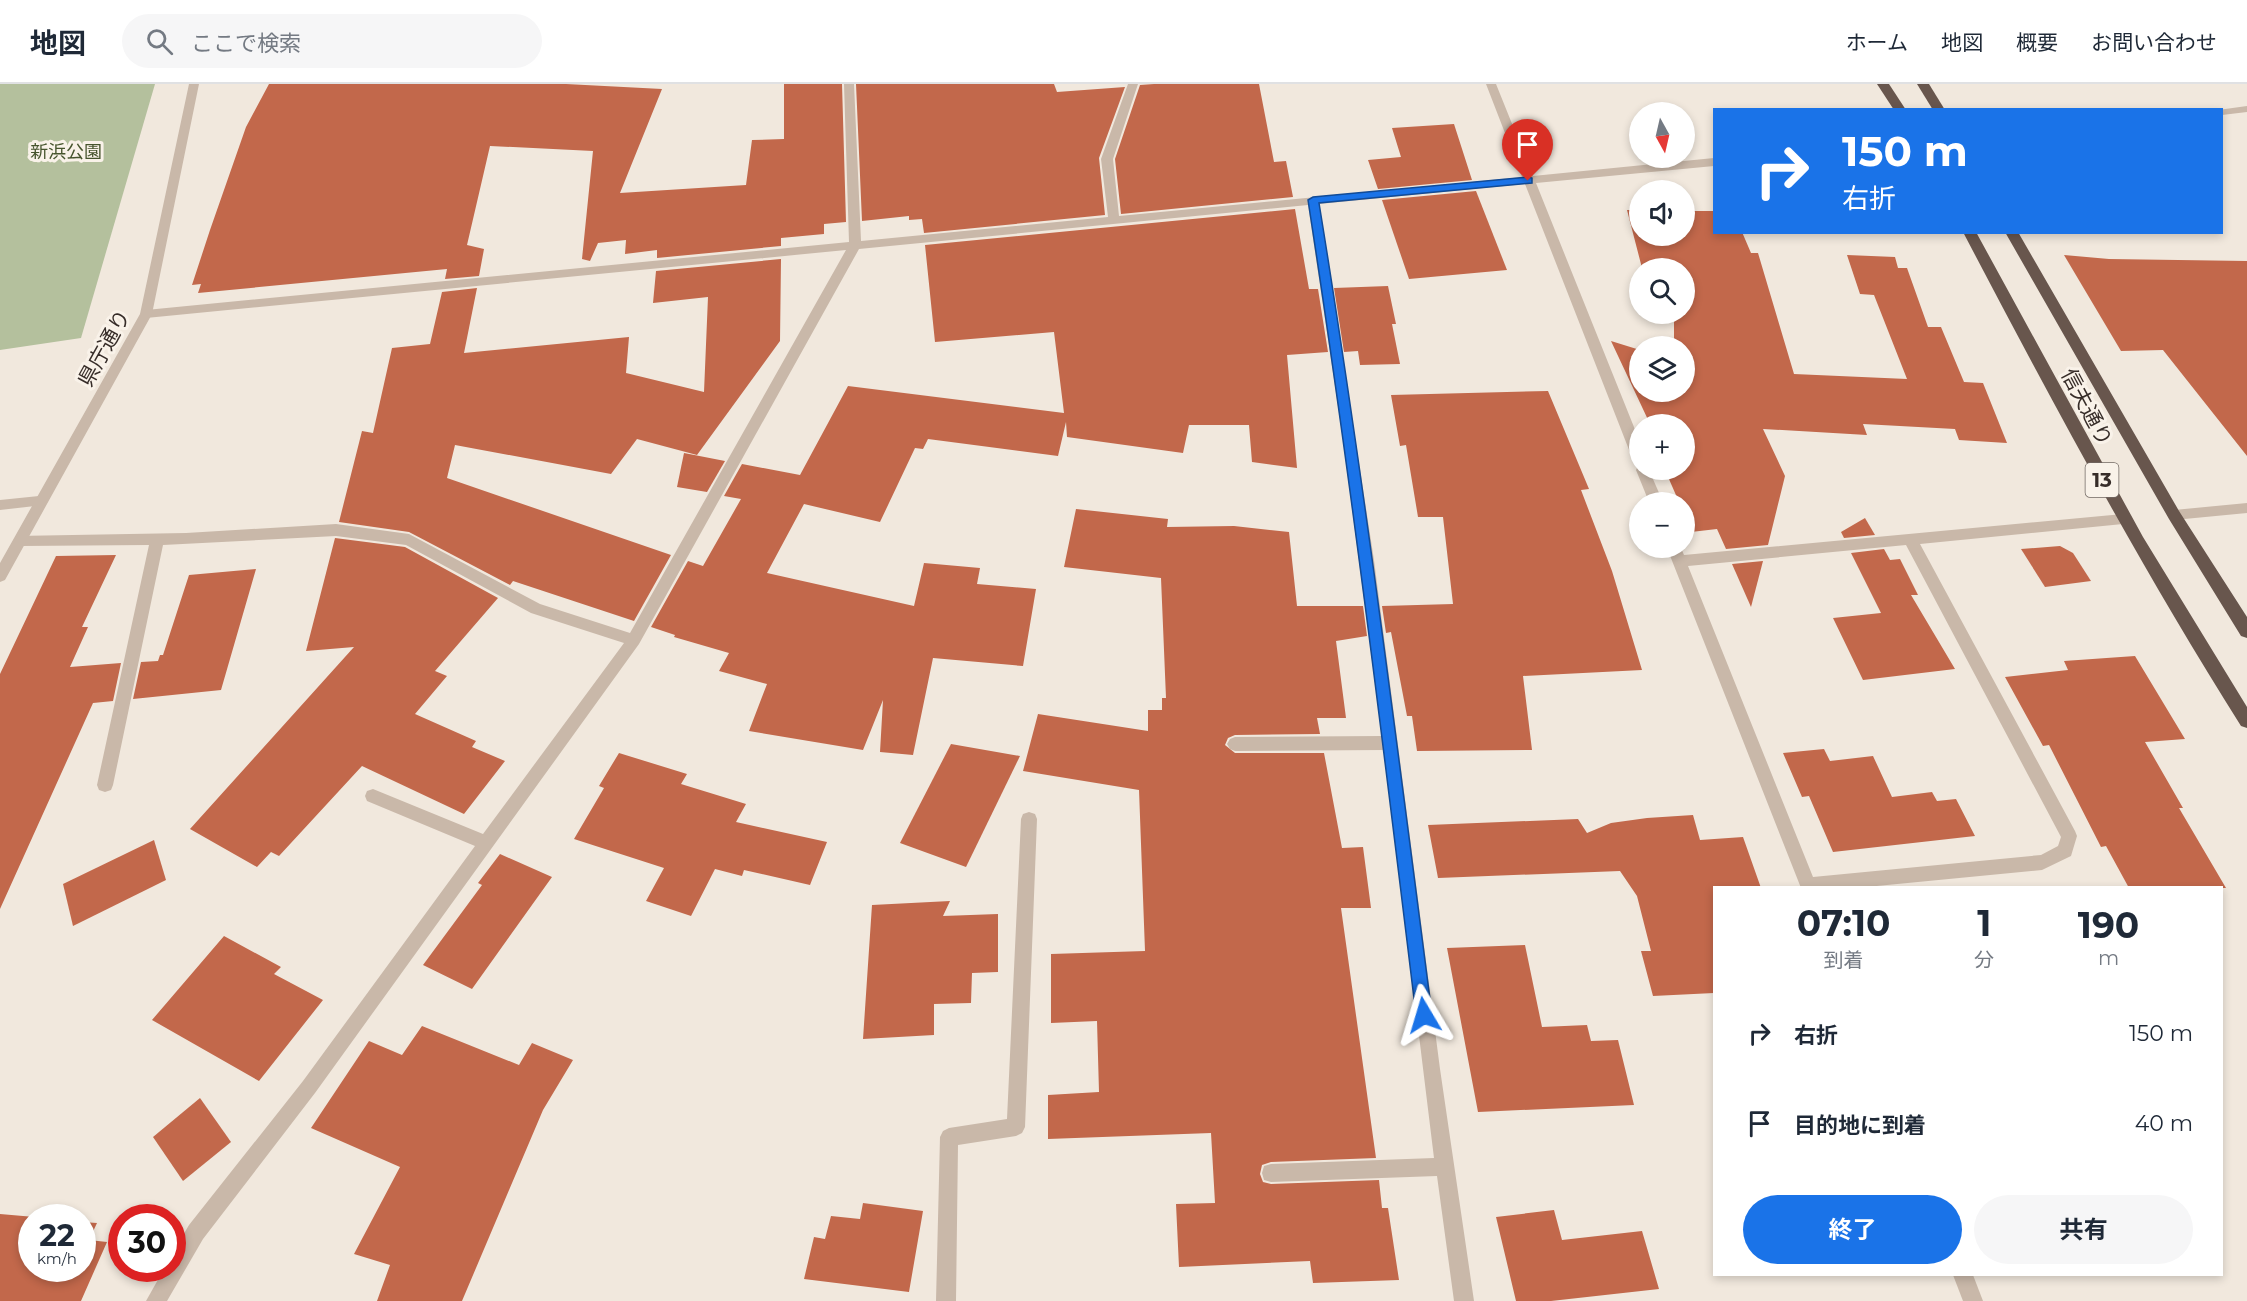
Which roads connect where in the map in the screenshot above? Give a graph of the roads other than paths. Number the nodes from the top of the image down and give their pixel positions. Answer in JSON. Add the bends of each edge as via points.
{"nodes":[{"id":1,"x":194,"y":84,"type":"edge"},
{"id":2,"x":849,"y":84,"type":"edge"},
{"id":3,"x":1133,"y":84,"type":"edge"},
{"id":4,"x":1491,"y":84,"type":"edge"},
{"id":5,"x":1883,"y":84,"type":"edge"},
{"id":6,"x":1923,"y":84,"type":"edge"},
{"id":7,"x":1899,"y":108,"type":"edge"},
{"id":8,"x":1938,"y":108,"type":"edge"},
{"id":9,"x":2247,"y":109,"type":"edge"},
{"id":10,"x":2223,"y":111,"type":"edge"},
{"id":11,"x":1713,"y":162,"type":"edge"},
{"id":12,"x":1528,"y":181,"type":"junction"},
{"id":13,"x":1313,"y":200,"type":"junction"},
{"id":14,"x":1114,"y":220,"type":"junction"},
{"id":15,"x":1970,"y":234,"type":"edge"},
{"id":16,"x":2012,"y":234,"type":"edge"},
{"id":17,"x":855,"y":245,"type":"junction"},
{"id":18,"x":146,"y":314,"type":"junction"},
{"id":19,"x":1629,"y":433,"type":"edge"},
{"id":20,"x":39,"y":501,"type":"junction"},
{"id":21,"x":0,"y":505,"type":"edge"},
{"id":22,"x":2247,"y":508,"type":"edge"},
{"id":23,"x":2174,"y":515,"type":"junction"},
{"id":24,"x":2124,"y":519,"type":"junction"},
{"id":25,"x":157,"y":539,"type":"junction"},
{"id":26,"x":1910,"y":539,"type":"junction"},
{"id":27,"x":21,"y":540,"type":"junction"},
{"id":28,"x":1695,"y":553,"type":"edge"},
{"id":29,"x":1679,"y":558,"type":"edge"},
{"id":30,"x":0,"y":576,"type":"edge"},
{"id":31,"x":2247,"y":631,"type":"edge"},
{"id":32,"x":634,"y":640,"type":"junction"},
{"id":33,"x":2247,"y":721,"type":"edge"},
{"id":34,"x":1390,"y":743,"type":"junction"},
{"id":35,"x":1235,"y":744,"type":"dead end"},
{"id":36,"x":105,"y":785,"type":"dead end"},
{"id":37,"x":373,"y":795,"type":"dead end"},
{"id":38,"x":1029,"y":819,"type":"dead end"},
{"id":39,"x":486,"y":843,"type":"junction"},
{"id":40,"x":1809,"y":886,"type":"edge"},
{"id":41,"x":1818,"y":886,"type":"edge"},
{"id":42,"x":1443,"y":1167,"type":"junction"},
{"id":43,"x":1271,"y":1173,"type":"dead end"},
{"id":44,"x":1963,"y":1276,"type":"edge"},
{"id":45,"x":156,"y":1301,"type":"edge"},
{"id":46,"x":946,"y":1301,"type":"edge"},
{"id":47,"x":1464,"y":1301,"type":"edge"},
{"id":48,"x":1973,"y":1301,"type":"edge"}],
"edges":[{"from":1,"to":18,"type":"street","name":"県庁通り"},
{"from":2,"to":17,"type":"street"},
{"from":3,"to":14,"type":"street","via":[[1107,159]]},
{"from":4,"to":12,"type":"street"},
{"from":5,"to":7,"type":"highway"},
{"from":6,"to":8,"type":"highway"},
{"from":9,"to":10,"type":"street"},
{"from":11,"to":12,"type":"street"},
{"from":12,"to":13,"type":"street"},
{"from":12,"to":19,"type":"street"},
{"from":13,"to":14,"type":"street"},
{"from":13,"to":34,"type":"street"},
{"from":14,"to":17,"type":"street"},
{"from":15,"to":24,"type":"highway","name":"信夫通り","number":"13"},
{"from":16,"to":23,"type":"highway","name":"信夫通り","number":"13"},
{"from":17,"to":18,"type":"street"},
{"from":17,"to":32,"type":"street"},
{"from":18,"to":20,"type":"street","name":"県庁通り"},
{"from":20,"to":21,"type":"street"},
{"from":20,"to":27,"type":"street","name":"県庁通り"},
{"from":22,"to":23,"type":"street"},
{"from":23,"to":31,"type":"highway","name":"信夫通り","number":"13"},
{"from":24,"to":26,"type":"street"},
{"from":24,"to":33,"type":"highway","name":"信夫通り","number":"13"},
{"from":25,"to":27,"type":"street"},
{"from":25,"to":32,"type":"street","via":[[336,530],[408,540],[536,609]]},
{"from":25,"to":36,"type":"street"},
{"from":26,"to":28,"type":"street"},
{"from":26,"to":41,"type":"street","via":[[2069,836],[2065,851],[2042,862]]},
{"from":27,"to":30,"type":"street","name":"県庁通り"},
{"from":29,"to":40,"type":"street"},
{"from":32,"to":39,"type":"street"},
{"from":34,"to":35,"type":"street"},
{"from":34,"to":42,"type":"street"},
{"from":37,"to":39,"type":"street"},
{"from":38,"to":46,"type":"street","via":[[1016,1128],[949,1137]]},
{"from":39,"to":45,"type":"street","via":[[309,1087],[196,1232]]},
{"from":42,"to":43,"type":"street"},
{"from":42,"to":47,"type":"street"},
{"from":44,"to":48,"type":"street"}]}
